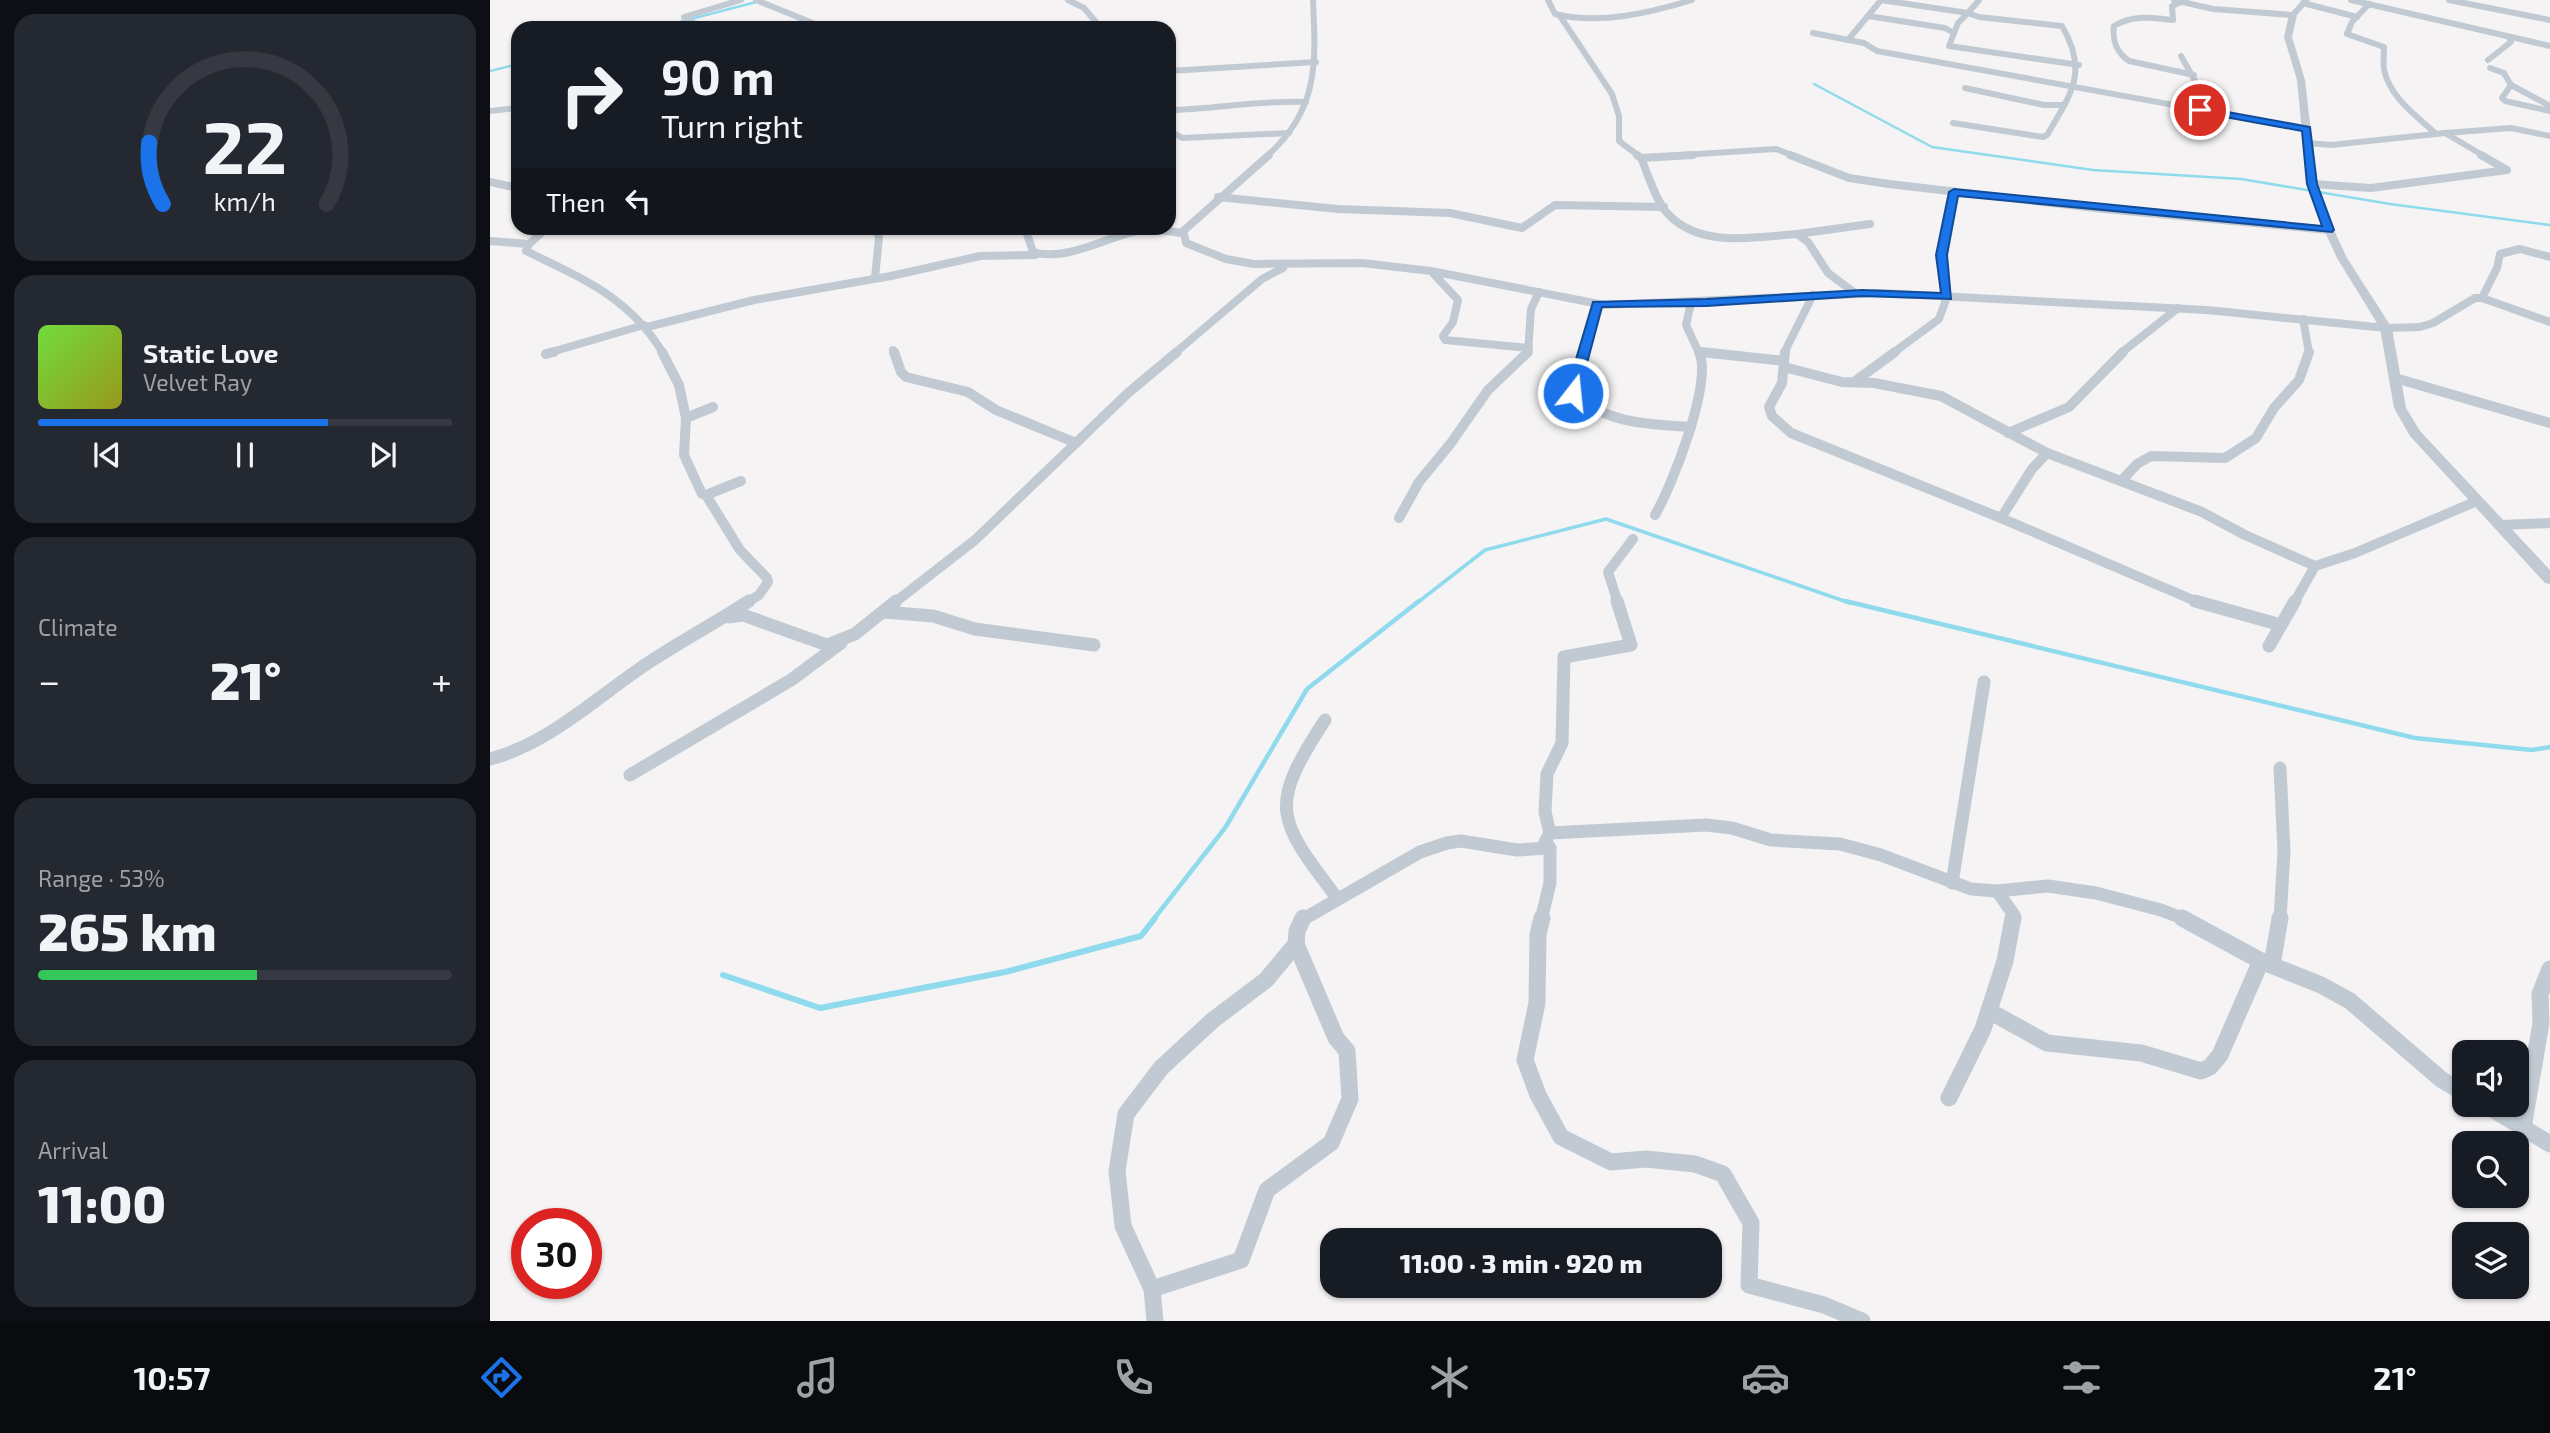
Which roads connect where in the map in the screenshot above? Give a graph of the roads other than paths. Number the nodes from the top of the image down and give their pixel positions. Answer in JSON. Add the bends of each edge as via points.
{"nodes":[{"id":1,"x":741,"y":0,"type":"edge"},
{"id":2,"x":755,"y":0,"type":"edge"},
{"id":3,"x":1068,"y":0,"type":"edge"},
{"id":4,"x":1313,"y":0,"type":"edge"},
{"id":5,"x":1548,"y":0,"type":"edge"},
{"id":6,"x":1692,"y":0,"type":"edge"},
{"id":7,"x":1979,"y":0,"type":"edge"},
{"id":8,"x":2221,"y":0,"type":"edge"},
{"id":9,"x":2351,"y":0,"type":"edge"},
{"id":10,"x":2449,"y":0,"type":"edge"},
{"id":11,"x":2176,"y":1,"type":"edge"},
{"id":12,"x":2303,"y":1,"type":"edge"},
{"id":13,"x":2369,"y":4,"type":"junction"},
{"id":14,"x":2226,"y":9,"type":"junction"},
{"id":15,"x":1968,"y":13,"type":"junction"},
{"id":16,"x":2293,"y":15,"type":"junction"},
{"id":17,"x":1560,"y":16,"type":"junction"},
{"id":18,"x":1868,"y":16,"type":"junction"},
{"id":19,"x":2357,"y":17,"type":"junction"},
{"id":20,"x":2550,"y":20,"type":"edge"},
{"id":21,"x":691,"y":21,"type":"edge"},
{"id":22,"x":808,"y":21,"type":"edge"},
{"id":23,"x":1095,"y":21,"type":"edge"},
{"id":24,"x":1813,"y":33,"type":"dead end"},
{"id":25,"x":1954,"y":33,"type":"junction"},
{"id":26,"x":2509,"y":37,"type":"junction"},
{"id":27,"x":1848,"y":40,"type":"junction"},
{"id":28,"x":2550,"y":46,"type":"edge"},
{"id":29,"x":2181,"y":56,"type":"dead end"},
{"id":30,"x":1316,"y":62,"type":"junction"},
{"id":31,"x":2080,"y":65,"type":"junction"},
{"id":32,"x":1176,"y":70,"type":"edge"},
{"id":33,"x":2194,"y":75,"type":"junction"},
{"id":34,"x":2511,"y":85,"type":"junction"},
{"id":35,"x":2076,"y":86,"type":"junction"},
{"id":36,"x":1965,"y":88,"type":"dead end"},
{"id":37,"x":1306,"y":102,"type":"junction"},
{"id":38,"x":2062,"y":106,"type":"junction"},
{"id":39,"x":511,"y":109,"type":"edge"},
{"id":40,"x":2550,"y":109,"type":"edge"},
{"id":41,"x":2200,"y":110,"type":"junction"},
{"id":42,"x":490,"y":111,"type":"edge"},
{"id":43,"x":1176,"y":111,"type":"edge"},
{"id":44,"x":1953,"y":124,"type":"dead end"},
{"id":45,"x":2306,"y":129,"type":"junction"},
{"id":46,"x":1289,"y":133,"type":"junction"},
{"id":47,"x":2445,"y":133,"type":"junction"},
{"id":48,"x":1176,"y":134,"type":"edge"},
{"id":49,"x":2436,"y":134,"type":"junction"},
{"id":50,"x":2550,"y":136,"type":"edge"},
{"id":51,"x":2308,"y":143,"type":"junction"},
{"id":52,"x":1641,"y":158,"type":"junction"},
{"id":53,"x":490,"y":182,"type":"edge"},
{"id":54,"x":511,"y":186,"type":"edge"},
{"id":55,"x":2314,"y":189,"type":"junction"},
{"id":56,"x":1954,"y":192,"type":"junction"},
{"id":57,"x":1218,"y":197,"type":"junction"},
{"id":58,"x":1664,"y":207,"type":"junction"},
{"id":59,"x":1870,"y":224,"type":"dead end"},
{"id":60,"x":2329,"y":230,"type":"junction"},
{"id":61,"x":1176,"y":232,"type":"edge"},
{"id":62,"x":1181,"y":233,"type":"junction"},
{"id":63,"x":1797,"y":234,"type":"junction"},
{"id":64,"x":539,"y":235,"type":"edge"},
{"id":65,"x":878,"y":235,"type":"edge"},
{"id":66,"x":1028,"y":235,"type":"edge"},
{"id":67,"x":1115,"y":235,"type":"edge"},
{"id":68,"x":490,"y":241,"type":"edge"},
{"id":69,"x":529,"y":244,"type":"junction"},
{"id":70,"x":1035,"y":255,"type":"junction"},
{"id":71,"x":2550,"y":257,"type":"edge"},
{"id":72,"x":1301,"y":264,"type":"junction"},
{"id":73,"x":1432,"y":271,"type":"junction"},
{"id":74,"x":875,"y":278,"type":"junction"},
{"id":75,"x":1539,"y":292,"type":"junction"},
{"id":76,"x":1855,"y":293,"type":"junction"},
{"id":77,"x":1813,"y":295,"type":"junction"},
{"id":78,"x":1947,"y":297,"type":"junction"},
{"id":79,"x":2482,"y":298,"type":"junction"},
{"id":80,"x":1691,"y":303,"type":"junction"},
{"id":81,"x":1597,"y":304,"type":"junction"},
{"id":82,"x":2178,"y":308,"type":"junction"},
{"id":83,"x":2303,"y":319,"type":"junction"},
{"id":84,"x":2550,"y":323,"type":"edge"},
{"id":85,"x":646,"y":326,"type":"junction"},
{"id":86,"x":2386,"y":328,"type":"junction"},
{"id":87,"x":1529,"y":348,"type":"junction"},
{"id":88,"x":893,"y":350,"type":"dead end"},
{"id":89,"x":1701,"y":352,"type":"junction"},
{"id":90,"x":546,"y":354,"type":"dead end"},
{"id":91,"x":1784,"y":364,"type":"junction"},
{"id":92,"x":2395,"y":378,"type":"junction"},
{"id":93,"x":1854,"y":382,"type":"junction"},
{"id":94,"x":713,"y":407,"type":"dead end"},
{"id":95,"x":686,"y":418,"type":"junction"},
{"id":96,"x":2550,"y":423,"type":"edge"},
{"id":97,"x":1691,"y":427,"type":"junction"},
{"id":98,"x":2008,"y":433,"type":"junction"},
{"id":99,"x":1076,"y":443,"type":"junction"},
{"id":100,"x":2047,"y":453,"type":"junction"},
{"id":101,"x":2123,"y":480,"type":"junction"},
{"id":102,"x":741,"y":481,"type":"dead end"},
{"id":103,"x":706,"y":495,"type":"junction"},
{"id":104,"x":2477,"y":501,"type":"junction"},
{"id":105,"x":1655,"y":514,"type":"dead end"},
{"id":106,"x":1399,"y":518,"type":"dead end"},
{"id":107,"x":2001,"y":518,"type":"junction"},
{"id":108,"x":2550,"y":523,"type":"edge"},
{"id":109,"x":2501,"y":525,"type":"junction"},
{"id":110,"x":1633,"y":539,"type":"dead end"},
{"id":111,"x":2315,"y":566,"type":"junction"},
{"id":112,"x":2550,"y":579,"type":"edge"},
{"id":113,"x":884,"y":612,"type":"junction"},
{"id":114,"x":724,"y":618,"type":"junction"},
{"id":115,"x":2281,"y":625,"type":"junction"},
{"id":116,"x":844,"y":640,"type":"junction"},
{"id":117,"x":1094,"y":645,"type":"dead end"},
{"id":118,"x":2269,"y":646,"type":"dead end"},
{"id":119,"x":1984,"y":682,"type":"dead end"},
{"id":120,"x":1325,"y":720,"type":"dead end"},
{"id":121,"x":490,"y":759,"type":"edge"},
{"id":122,"x":2280,"y":768,"type":"dead end"},
{"id":123,"x":630,"y":775,"type":"dead end"},
{"id":124,"x":1550,"y":841,"type":"junction"},
{"id":125,"x":1952,"y":883,"type":"junction"},
{"id":126,"x":1997,"y":891,"type":"junction"},
{"id":127,"x":1337,"y":898,"type":"junction"},
{"id":128,"x":1296,"y":944,"type":"junction"},
{"id":129,"x":2267,"y":963,"type":"junction"},
{"id":130,"x":2550,"y":969,"type":"edge"},
{"id":131,"x":1989,"y":1011,"type":"junction"},
{"id":132,"x":2452,"y":1085,"type":"edge"},
{"id":133,"x":1949,"y":1098,"type":"dead end"},
{"id":134,"x":2505,"y":1117,"type":"edge"},
{"id":135,"x":2523,"y":1128,"type":"junction"},
{"id":136,"x":2550,"y":1144,"type":"edge"},
{"id":137,"x":1152,"y":1289,"type":"junction"},
{"id":138,"x":1155,"y":1321,"type":"edge"},
{"id":139,"x":1862,"y":1321,"type":"edge"}],
"edges":[{"from":1,"to":21,"type":"street","via":[[684,17]]},
{"from":2,"to":22,"type":"street"},
{"from":3,"to":23,"type":"street"},
{"from":4,"to":30,"type":"street"},
{"from":5,"to":17,"type":"street"},
{"from":6,"to":17,"type":"street","via":[[1622,15]]},
{"from":7,"to":15,"type":"street"},
{"from":8,"to":14,"type":"street"},
{"from":9,"to":13,"type":"street"},
{"from":10,"to":20,"type":"street"},
{"from":11,"to":14,"type":"street"},
{"from":11,"to":33,"type":"street","via":[[2173,19],[2132,16],[2114,26],[2113,39],[2129,61]]},
{"from":12,"to":16,"type":"street"},
{"from":12,"to":19,"type":"street"},
{"from":13,"to":19,"type":"street"},
{"from":13,"to":26,"type":"street"},
{"from":14,"to":16,"type":"street"},
{"from":15,"to":18,"type":"street","via":[[1881,0]]},
{"from":15,"to":25,"type":"street"},
{"from":15,"to":31,"type":"street","via":[[2062,26]]},
{"from":16,"to":45,"type":"street","via":[[2288,37],[2301,80]]},
{"from":17,"to":52,"type":"street","via":[[1612,94],[1619,116],[1619,141]]},
{"from":18,"to":25,"type":"street"},
{"from":18,"to":27,"type":"street"},
{"from":19,"to":49,"type":"street","via":[[2347,34],[2384,47],[2389,82]]},
{"from":24,"to":27,"type":"street"},
{"from":25,"to":31,"type":"street","via":[[1949,46]]},
{"from":26,"to":28,"type":"street"},
{"from":26,"to":34,"type":"street","via":[[2511,42],[2489,64],[2504,73]]},
{"from":27,"to":35,"type":"street","via":[[1877,51]]},
{"from":29,"to":33,"type":"street"},
{"from":30,"to":32,"type":"street"},
{"from":30,"to":37,"type":"street"},
{"from":31,"to":35,"type":"street"},
{"from":33,"to":41,"type":"street","via":[[2203,95]]},
{"from":34,"to":40,"type":"street"},
{"from":34,"to":40,"type":"street","via":[[2502,98],[2505,101]]},
{"from":35,"to":38,"type":"street"},
{"from":35,"to":41,"type":"street"},
{"from":36,"to":38,"type":"street"},
{"from":37,"to":43,"type":"street"},
{"from":37,"to":46,"type":"street"},
{"from":38,"to":44,"type":"street","via":[[2043,137]]},
{"from":39,"to":42,"type":"street"},
{"from":41,"to":45,"type":"street"},
{"from":45,"to":51,"type":"street"},
{"from":46,"to":48,"type":"street","via":[[1182,138]]},
{"from":46,"to":57,"type":"street","via":[[1249,175]]},
{"from":47,"to":49,"type":"street"},
{"from":47,"to":50,"type":"street","via":[[2503,126]]},
{"from":47,"to":55,"type":"street","via":[[2507,170],[2371,188]]},
{"from":49,"to":51,"type":"street","via":[[2331,145]]},
{"from":51,"to":55,"type":"street"},
{"from":52,"to":56,"type":"street","via":[[1776,149],[1849,178]]},
{"from":52,"to":58,"type":"street"},
{"from":53,"to":54,"type":"street"},
{"from":55,"to":60,"type":"street"},
{"from":56,"to":60,"type":"street"},
{"from":56,"to":78,"type":"street","via":[[1942,255]]},
{"from":57,"to":58,"type":"street","via":[[1338,209],[1450,213],[1522,228],[1555,205]]},
{"from":57,"to":62,"type":"street"},
{"from":58,"to":63,"type":"street","via":[[1681,225],[1699,234],[1729,239]]},
{"from":59,"to":63,"type":"street"},
{"from":60,"to":86,"type":"street"},
{"from":61,"to":62,"type":"street"},
{"from":62,"to":72,"type":"street","via":[[1186,243],[1226,259]]},
{"from":63,"to":76,"type":"street","via":[[1808,242],[1828,274]]},
{"from":64,"to":69,"type":"street"},
{"from":65,"to":74,"type":"street"},
{"from":66,"to":70,"type":"street"},
{"from":67,"to":70,"type":"street","via":[[1056,254]]},
{"from":68,"to":69,"type":"street"},
{"from":69,"to":85,"type":"street","via":[[526,251],[601,288]]},
{"from":70,"to":74,"type":"street","via":[[981,256]]},
{"from":71,"to":79,"type":"street","via":[[2520,249],[2500,254]]},
{"from":72,"to":73,"type":"street"},
{"from":72,"to":99,"type":"street","via":[[1277,269],[1262,279]]},
{"from":73,"to":75,"type":"street"},
{"from":73,"to":87,"type":"street","via":[[1458,300],[1444,340]]},
{"from":74,"to":85,"type":"street"},
{"from":75,"to":81,"type":"street"},
{"from":75,"to":87,"type":"street","via":[[1531,309]]},
{"from":76,"to":77,"type":"street"},
{"from":76,"to":78,"type":"street"},
{"from":77,"to":80,"type":"street"},
{"from":77,"to":91,"type":"street","via":[[1784,353]]},
{"from":78,"to":82,"type":"street"},
{"from":78,"to":93,"type":"street","via":[[1939,319]]},
{"from":79,"to":84,"type":"street"},
{"from":79,"to":86,"type":"street","via":[[2433,323]]},
{"from":80,"to":81,"type":"street"},
{"from":80,"to":89,"type":"street","via":[[1686,325]]},
{"from":81,"to":97,"type":"street","via":[[1573,393],[1583,405],[1610,416]]},
{"from":82,"to":83,"type":"street"},
{"from":82,"to":98,"type":"street","via":[[2115,359],[2069,407]]},
{"from":83,"to":86,"type":"street"},
{"from":83,"to":101,"type":"street","via":[[2310,350],[2303,370],[2256,438],[2225,457],[2151,456]]},
{"from":85,"to":90,"type":"street"},
{"from":85,"to":95,"type":"street","via":[[673,373]]},
{"from":86,"to":92,"type":"street"},
{"from":87,"to":106,"type":"street","via":[[1522,362],[1488,390],[1419,482]]},
{"from":88,"to":99,"type":"street","via":[[906,377],[968,392],[996,410]]},
{"from":89,"to":91,"type":"street"},
{"from":89,"to":97,"type":"street"},
{"from":91,"to":93,"type":"street"},
{"from":91,"to":107,"type":"street","via":[[1782,383],[1769,412],[1791,433]]},
{"from":92,"to":96,"type":"street"},
{"from":92,"to":104,"type":"street","via":[[2400,408],[2415,433]]},
{"from":93,"to":98,"type":"street","via":[[1941,396]]},
{"from":94,"to":95,"type":"street"},
{"from":95,"to":103,"type":"street","via":[[684,455],[702,495]]},
{"from":97,"to":105,"type":"street","via":[[1668,492]]},
{"from":98,"to":100,"type":"street"},
{"from":99,"to":113,"type":"street","via":[[994,522]]},
{"from":100,"to":101,"type":"street"},
{"from":100,"to":107,"type":"street"},
{"from":101,"to":111,"type":"street"},
{"from":102,"to":103,"type":"street"},
{"from":103,"to":114,"type":"street","via":[[729,536],[768,577],[759,595]]},
{"from":104,"to":109,"type":"street"},
{"from":104,"to":111,"type":"street"},
{"from":107,"to":115,"type":"street","via":[[2178,596]]},
{"from":108,"to":109,"type":"street"},
{"from":109,"to":112,"type":"street"},
{"from":110,"to":124,"type":"street","via":[[1608,572],[1631,645],[1564,657],[1562,743],[1547,774],[1545,812]]},
{"from":111,"to":115,"type":"street"},
{"from":113,"to":116,"type":"street"},
{"from":113,"to":117,"type":"street","via":[[933,616],[975,629]]},
{"from":114,"to":116,"type":"street","via":[[743,615],[827,645]]},
{"from":114,"to":121,"type":"street","via":[[645,664],[529,743]]},
{"from":115,"to":118,"type":"street"},
{"from":116,"to":123,"type":"street","via":[[791,680]]},
{"from":119,"to":125,"type":"street"},
{"from":120,"to":127,"type":"street","via":[[1288,786],[1285,817]]},
{"from":122,"to":129,"type":"street","via":[[2282,917]]},
{"from":124,"to":125,"type":"street","via":[[1706,825],[1771,840],[1840,844]]},
{"from":124,"to":127,"type":"street","via":[[1517,850],[1447,843],[1420,852]]},
{"from":124,"to":139,"type":"street","via":[[1550,883],[1538,934],[1537,1003],[1525,1060],[1561,1137],[1611,1163],[1646,1159],[1695,1164],[1723,1174],[1751,1223],[1749,1286],[1825,1305]]},
{"from":125,"to":126,"type":"street"},
{"from":126,"to":129,"type":"street","via":[[2048,886],[2148,906],[2189,921]]},
{"from":126,"to":131,"type":"street","via":[[2014,915]]},
{"from":127,"to":128,"type":"street","via":[[1302,919]]},
{"from":128,"to":137,"type":"street","via":[[1266,980],[1161,1068],[1126,1114],[1118,1171],[1123,1226]]},
{"from":128,"to":137,"type":"street","via":[[1336,1038],[1347,1051],[1350,1099],[1331,1143],[1267,1191],[1241,1260]]},
{"from":129,"to":131,"type":"street","via":[[2220,1055],[2210,1068],[2201,1071],[2141,1053],[2047,1042]]},
{"from":129,"to":132,"type":"street","via":[[2350,1002]]},
{"from":130,"to":135,"type":"street","via":[[2540,994],[2541,1023]]},
{"from":131,"to":133,"type":"street"},
{"from":134,"to":135,"type":"street"},
{"from":135,"to":136,"type":"street"},
{"from":137,"to":138,"type":"street"}]}
